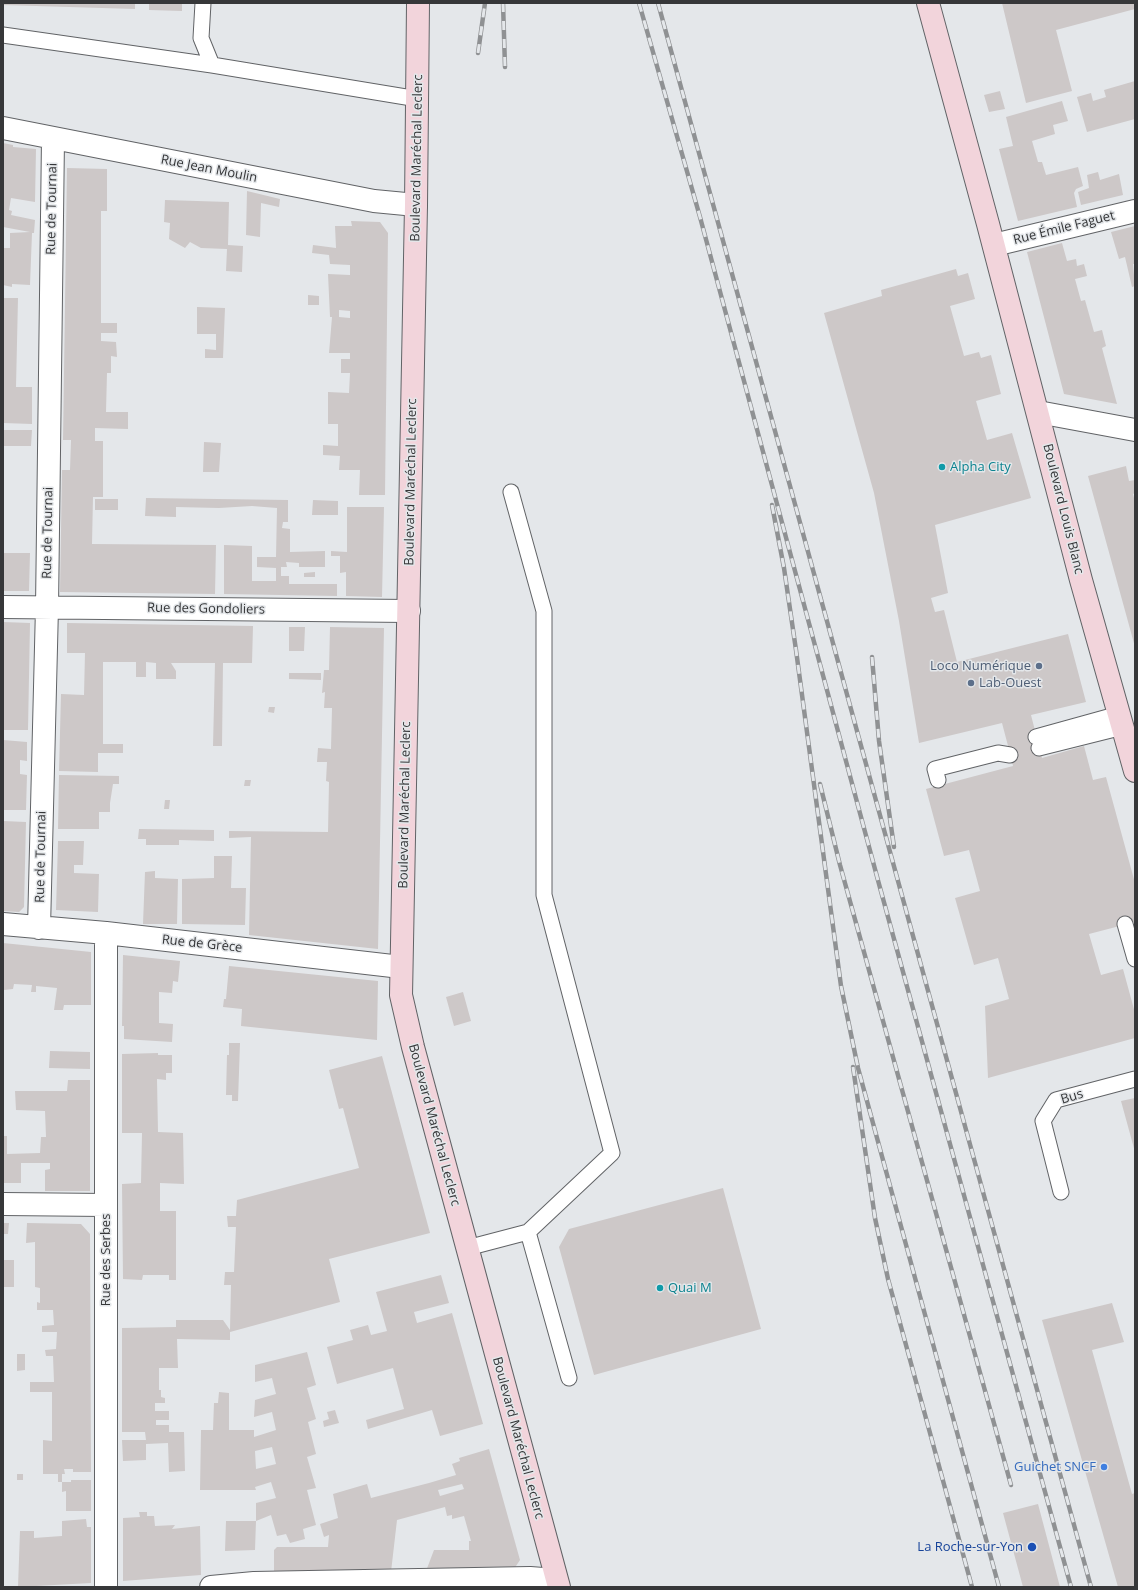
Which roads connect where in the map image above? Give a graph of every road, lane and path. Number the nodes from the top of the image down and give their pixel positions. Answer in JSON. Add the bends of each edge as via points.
{"nodes":[{"id":1,"x":203,"y":3,"type":"edge"},
{"id":2,"x":418,"y":3,"type":"edge"},
{"id":3,"x":928,"y":3,"type":"edge"},
{"id":4,"x":3,"y":35,"type":"edge"},
{"id":5,"x":212,"y":65,"type":"junction"},
{"id":6,"x":418,"y":99,"type":"junction"},
{"id":7,"x":3,"y":128,"type":"edge"},
{"id":8,"x":53,"y":139,"type":"junction"},
{"id":9,"x":416,"y":205,"type":"junction"},
{"id":10,"x":1135,"y":211,"type":"edge"},
{"id":11,"x":994,"y":245,"type":"junction"},
{"id":12,"x":1038,"y":412,"type":"junction"},
{"id":13,"x":1135,"y":430,"type":"edge"},
{"id":14,"x":511,"y":492,"type":"dead end"},
{"id":15,"x":3,"y":607,"type":"edge"},
{"id":16,"x":47,"y":607,"type":"junction"},
{"id":17,"x":409,"y":611,"type":"junction"},
{"id":18,"x":1121,"y":720,"type":"junction"},
{"id":19,"x":1038,"y":742,"type":"dead end"},
{"id":20,"x":1005,"y":751,"type":"dead end"},
{"id":21,"x":1135,"y":771,"type":"edge"},
{"id":22,"x":938,"y":780,"type":"dead end"},
{"id":23,"x":3,"y":924,"type":"edge"},
{"id":24,"x":1125,"y":924,"type":"dead end"},
{"id":25,"x":39,"y":928,"type":"junction"},
{"id":26,"x":106,"y":933,"type":"junction"},
{"id":27,"x":1135,"y":959,"type":"edge"},
{"id":28,"x":401,"y":967,"type":"junction"},
{"id":29,"x":1135,"y":1079,"type":"edge"},
{"id":30,"x":1061,"y":1192,"type":"dead end"},
{"id":31,"x":3,"y":1204,"type":"edge"},
{"id":32,"x":106,"y":1205,"type":"junction"},
{"id":33,"x":528,"y":1232,"type":"junction"},
{"id":34,"x":467,"y":1248,"type":"junction"},
{"id":35,"x":569,"y":1378,"type":"dead end"},
{"id":36,"x":408,"y":1584,"type":"edge"},
{"id":37,"x":557,"y":1584,"type":"edge"},
{"id":38,"x":106,"y":1587,"type":"edge"},
{"id":39,"x":211,"y":1587,"type":"edge"}],
"edges":[{"from":1,"to":5,"type":"lane","via":[[202,38]]},
{"from":2,"to":6,"type":"street","name":"Boulevard Maréchal Leclerc"},
{"from":3,"to":11,"type":"street","name":"Boulevard Louis Blanc"},
{"from":4,"to":5,"type":"lane"},
{"from":5,"to":6,"type":"lane"},
{"from":6,"to":9,"type":"street","name":"Boulevard Maréchal Leclerc"},
{"from":7,"to":8,"type":"street","name":"Rue Jean Moulin"},
{"from":8,"to":9,"type":"street","name":"Rue Jean Moulin","via":[[374,201]]},
{"from":8,"to":16,"type":"street","name":"Rue de Tournai"},
{"from":9,"to":17,"type":"street","name":"Boulevard Maréchal Leclerc"},
{"from":10,"to":11,"type":"street","name":"Rue Émile Faguet"},
{"from":11,"to":12,"type":"street","name":"Boulevard Louis Blanc"},
{"from":12,"to":13,"type":"street"},
{"from":12,"to":18,"type":"street","name":"Boulevard Louis Blanc","via":[[1081,580]]},
{"from":14,"to":33,"type":"lane","via":[[544,611],[544,895],[612,1153]]},
{"from":15,"to":16,"type":"street","name":"Rue des Gondoliers"},
{"from":16,"to":17,"type":"street","name":"Rue des Gondoliers"},
{"from":16,"to":25,"type":"street","name":"Rue de Tournai"},
{"from":17,"to":28,"type":"street","name":"Boulevard Maréchal Leclerc"},
{"from":18,"to":19,"type":"lane"},
{"from":18,"to":21,"type":"street","name":"Boulevard Louis Blanc"},
{"from":20,"to":22,"type":"lane","via":[[935,769]]},
{"from":23,"to":25,"type":"street","name":"Rue de Grèce"},
{"from":24,"to":27,"type":"lane"},
{"from":25,"to":26,"type":"street","name":"Rue de Grèce"},
{"from":26,"to":28,"type":"street","name":"Rue de Grèce"},
{"from":26,"to":32,"type":"street","name":"Rue des Serbes"},
{"from":28,"to":34,"type":"street","name":"Boulevard Maréchal Leclerc","via":[[404,1010]]},
{"from":29,"to":30,"type":"lane","name":"Bus","via":[[1056,1100],[1043,1122]]},
{"from":31,"to":32,"type":"street"},
{"from":32,"to":38,"type":"street","name":"Rue des Serbes"},
{"from":33,"to":34,"type":"lane"},
{"from":33,"to":35,"type":"lane"},
{"from":34,"to":37,"type":"street","name":"Boulevard Maréchal Leclerc"},
{"from":36,"to":37,"type":"street","via":[[530,1578]]},
{"from":36,"to":39,"type":"street","via":[[254,1584]]}]}
